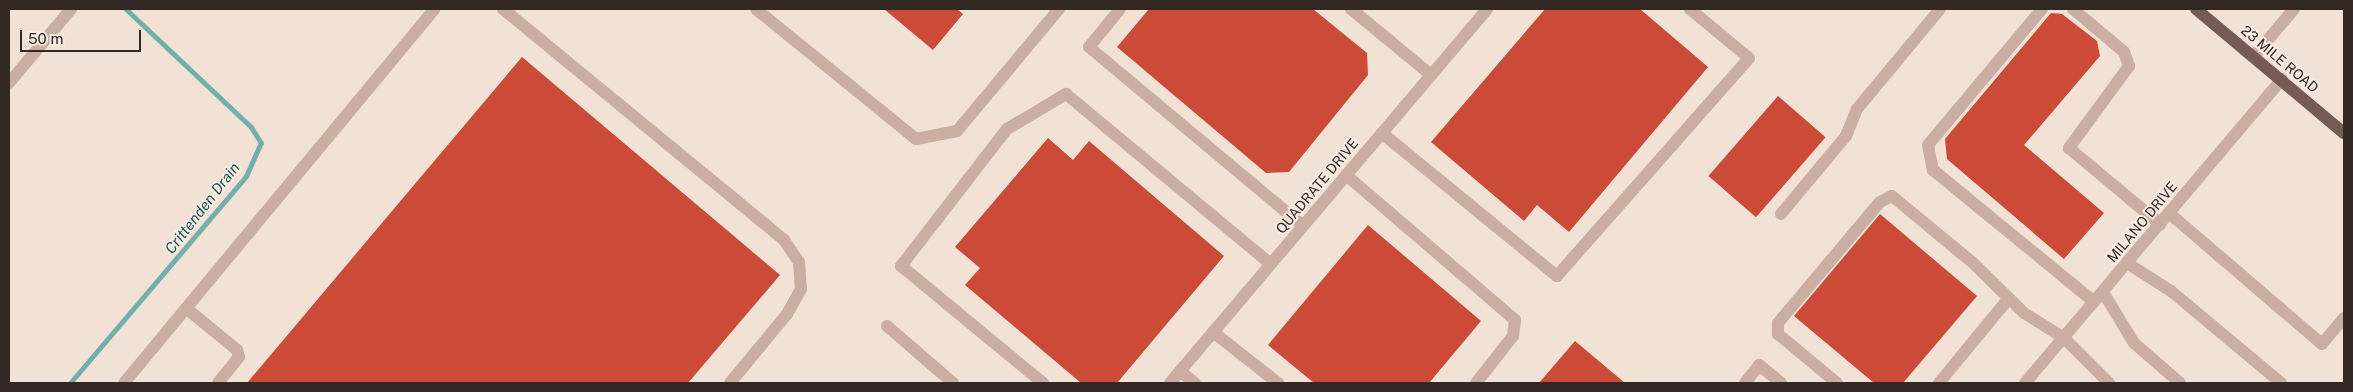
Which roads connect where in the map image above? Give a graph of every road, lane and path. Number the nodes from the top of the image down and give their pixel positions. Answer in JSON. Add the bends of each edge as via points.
{"nodes":[{"id":1,"x":71,"y":9,"type":"edge"},
{"id":2,"x":435,"y":9,"type":"edge"},
{"id":3,"x":503,"y":9,"type":"edge"},
{"id":4,"x":756,"y":9,"type":"edge"},
{"id":5,"x":1059,"y":9,"type":"edge"},
{"id":6,"x":1120,"y":9,"type":"edge"},
{"id":7,"x":1351,"y":9,"type":"edge"},
{"id":8,"x":1487,"y":9,"type":"edge"},
{"id":9,"x":1690,"y":9,"type":"edge"},
{"id":10,"x":1940,"y":9,"type":"edge"},
{"id":11,"x":2042,"y":9,"type":"edge"},
{"id":12,"x":2073,"y":9,"type":"edge"},
{"id":13,"x":2196,"y":9,"type":"edge"},
{"id":14,"x":2294,"y":9,"type":"edge"},
{"id":15,"x":2254,"y":56,"type":"junction"},
{"id":16,"x":1431,"y":75,"type":"junction"},
{"id":17,"x":2282,"y":79,"type":"junction"},
{"id":18,"x":9,"y":83,"type":"edge"},
{"id":19,"x":1382,"y":133,"type":"junction"},
{"id":20,"x":2344,"y":133,"type":"edge"},
{"id":21,"x":1346,"y":175,"type":"junction"},
{"id":22,"x":2169,"y":213,"type":"junction"},
{"id":23,"x":1781,"y":214,"type":"dead end"},
{"id":24,"x":2160,"y":224,"type":"junction"},
{"id":25,"x":1303,"y":226,"type":"junction"},
{"id":26,"x":2127,"y":263,"type":"junction"},
{"id":27,"x":1271,"y":264,"type":"junction"},
{"id":28,"x":2098,"y":297,"type":"junction"},
{"id":29,"x":2009,"y":298,"type":"junction"},
{"id":30,"x":186,"y":308,"type":"junction"},
{"id":31,"x":2344,"y":318,"type":"edge"},
{"id":32,"x":887,"y":326,"type":"dead end"},
{"id":33,"x":1212,"y":332,"type":"junction"},
{"id":34,"x":2064,"y":338,"type":"junction"},
{"id":35,"x":1180,"y":371,"type":"junction"},
{"id":36,"x":124,"y":383,"type":"edge"},
{"id":37,"x":218,"y":383,"type":"edge"},
{"id":38,"x":730,"y":383,"type":"edge"},
{"id":39,"x":953,"y":383,"type":"edge"},
{"id":40,"x":1043,"y":383,"type":"edge"},
{"id":41,"x":1170,"y":383,"type":"edge"},
{"id":42,"x":1195,"y":383,"type":"edge"},
{"id":43,"x":1278,"y":383,"type":"edge"},
{"id":44,"x":1476,"y":383,"type":"edge"},
{"id":45,"x":1745,"y":383,"type":"edge"},
{"id":46,"x":1781,"y":383,"type":"edge"},
{"id":47,"x":1836,"y":383,"type":"edge"},
{"id":48,"x":1939,"y":383,"type":"edge"},
{"id":49,"x":2026,"y":383,"type":"edge"},
{"id":50,"x":2109,"y":383,"type":"edge"},
{"id":51,"x":2180,"y":383,"type":"edge"},
{"id":52,"x":2281,"y":383,"type":"edge"}],
"edges":[{"from":1,"to":18,"type":"street"},
{"from":2,"to":30,"type":"street"},
{"from":3,"to":38,"type":"street","via":[[784,240],[799,262],[801,290],[787,314]]},
{"from":4,"to":5,"type":"street","via":[[916,139],[958,131]]},
{"from":6,"to":25,"type":"street","via":[[1089,47]]},
{"from":7,"to":16,"type":"street"},
{"from":8,"to":16,"type":"street","name":"QUADRATE DRIVE"},
{"from":9,"to":19,"type":"street","via":[[1749,58],[1557,276]]},
{"from":10,"to":23,"type":"street","via":[[1857,109],[1846,136]]},
{"from":11,"to":28,"type":"street","via":[[1928,145],[1933,170]]},
{"from":12,"to":24,"type":"street","via":[[2124,52],[2129,66],[2069,148]]},
{"from":13,"to":15,"type":"main road","name":"23 MILE ROAD"},
{"from":14,"to":15,"type":"street"},
{"from":15,"to":17,"type":"main road","name":"23 MILE ROAD"},
{"from":16,"to":19,"type":"street","name":"QUADRATE DRIVE"},
{"from":17,"to":20,"type":"main road","name":"23 MILE ROAD"},
{"from":17,"to":22,"type":"street","name":"MILANO DRIVE"},
{"from":19,"to":21,"type":"street","name":"QUADRATE DRIVE"},
{"from":21,"to":25,"type":"street","name":"QUADRATE DRIVE"},
{"from":21,"to":44,"type":"street","via":[[1515,320],[1514,336]]},
{"from":22,"to":24,"type":"street","name":"MILANO DRIVE"},
{"from":22,"to":31,"type":"street","via":[[2322,344]]},
{"from":24,"to":26,"type":"street","name":"MILANO DRIVE"},
{"from":25,"to":27,"type":"street","name":"QUADRATE DRIVE"},
{"from":26,"to":28,"type":"street","name":"MILANO DRIVE"},
{"from":26,"to":52,"type":"street","via":[[2171,292]]},
{"from":27,"to":33,"type":"street","name":"QUADRATE DRIVE"},
{"from":27,"to":40,"type":"street","via":[[1066,94],[1007,129],[901,266]]},
{"from":28,"to":34,"type":"street","name":"MILANO DRIVE"},
{"from":28,"to":51,"type":"street","via":[[2134,343]]},
{"from":29,"to":34,"type":"street"},
{"from":29,"to":47,"type":"street","via":[[1892,196],[1880,202],[1778,323],[1778,334]]},
{"from":29,"to":48,"type":"street"},
{"from":30,"to":36,"type":"street"},
{"from":30,"to":37,"type":"street","via":[[237,350],[240,358]]},
{"from":32,"to":39,"type":"street"},
{"from":33,"to":35,"type":"street","name":"QUADRATE DRIVE"},
{"from":33,"to":43,"type":"street"},
{"from":34,"to":49,"type":"street","name":"MILANO DRIVE"},
{"from":34,"to":50,"type":"street"},
{"from":35,"to":41,"type":"street","name":"QUADRATE DRIVE"},
{"from":35,"to":42,"type":"street"},
{"from":45,"to":46,"type":"street","via":[[1759,366]]}]}
